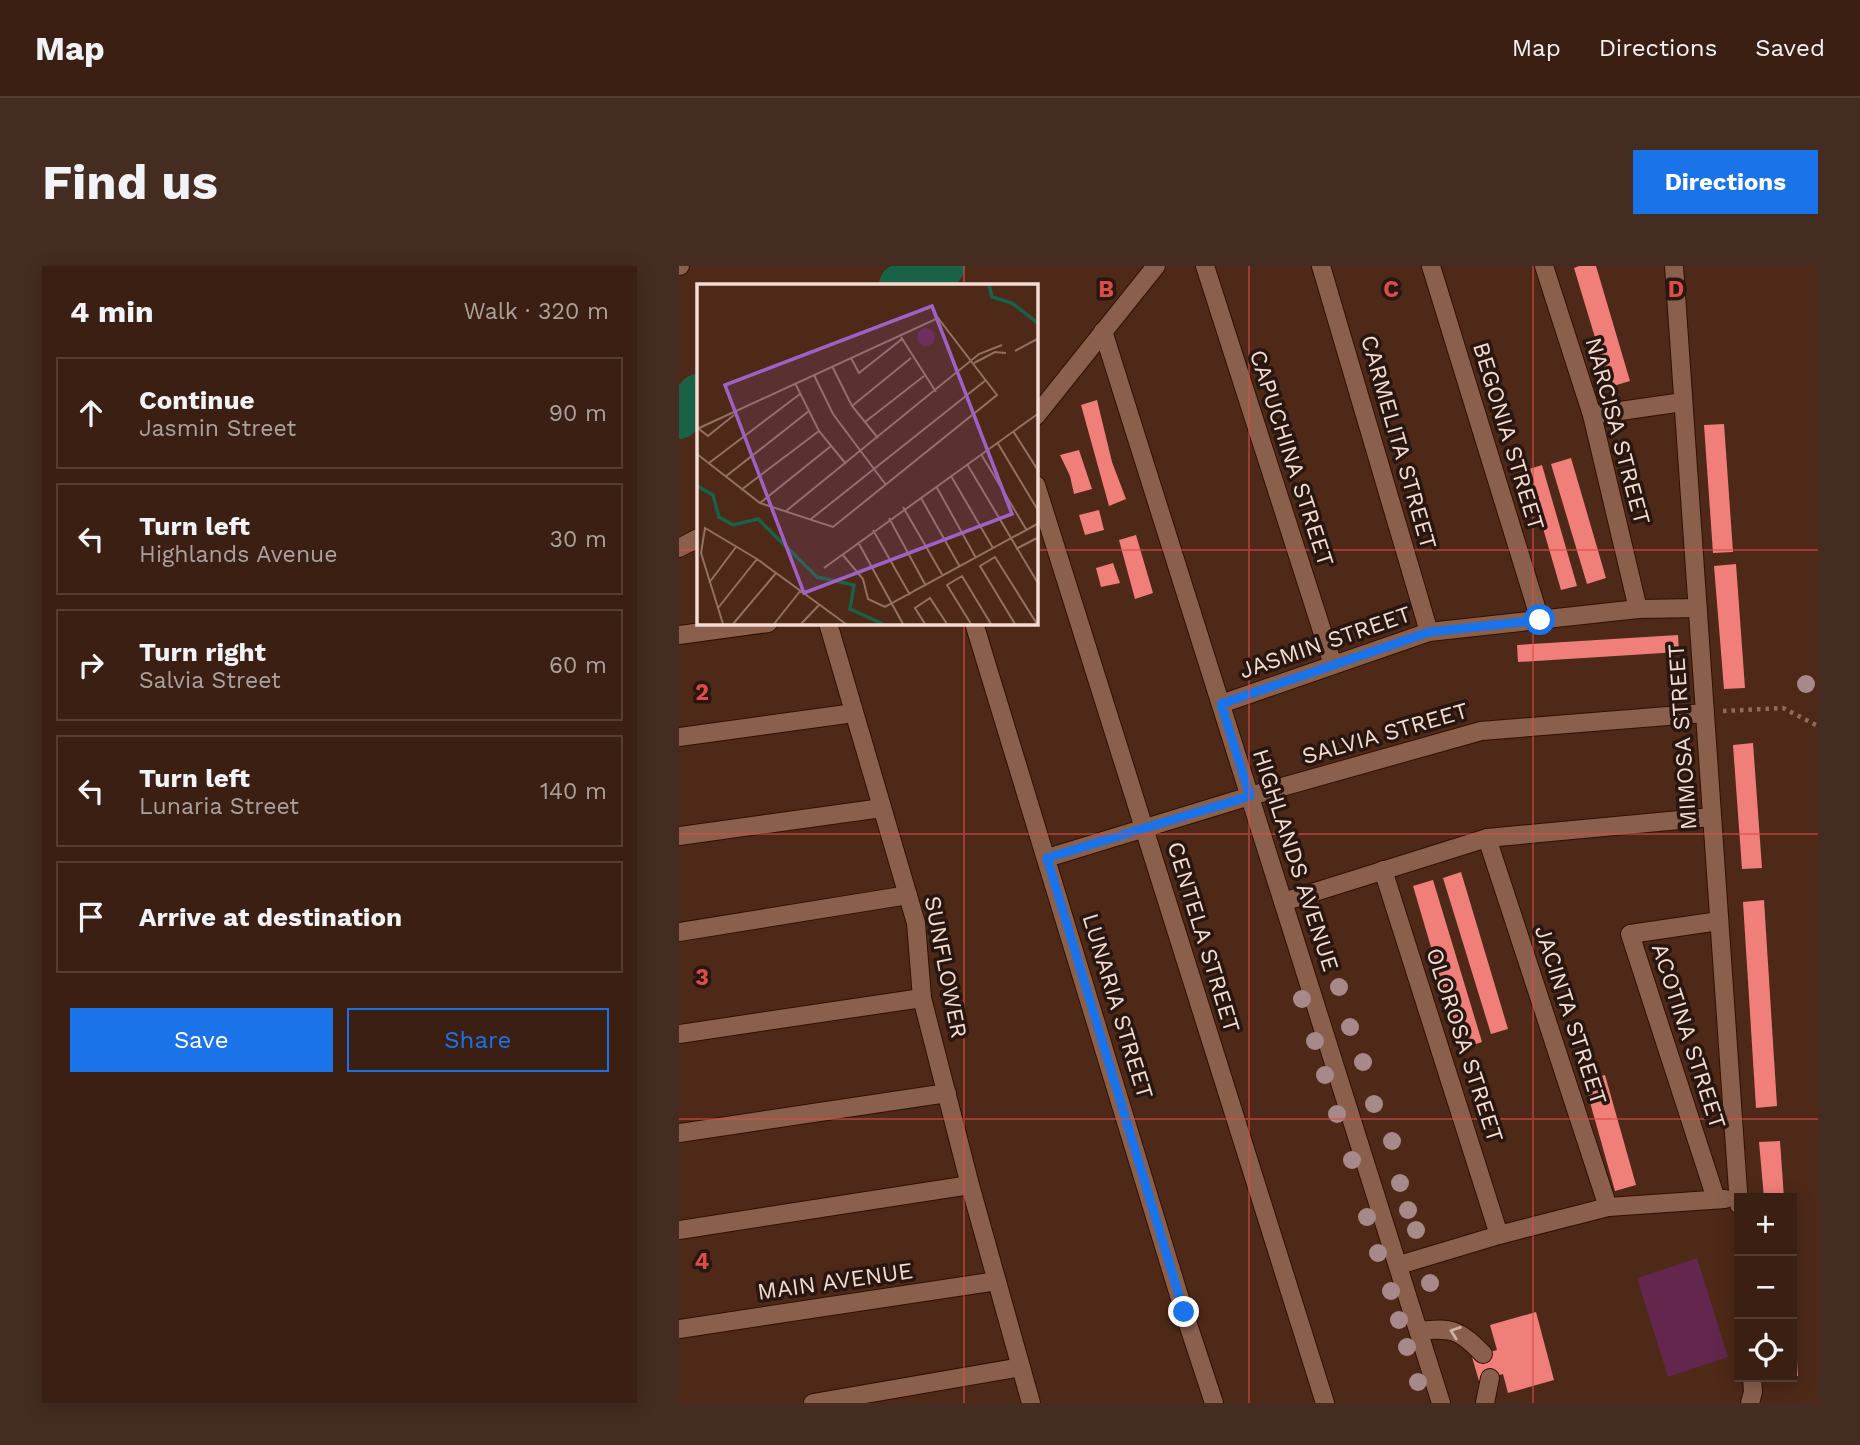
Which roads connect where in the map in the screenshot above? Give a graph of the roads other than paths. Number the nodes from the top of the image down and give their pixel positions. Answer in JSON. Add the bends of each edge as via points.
{"nodes":[{"id":1,"x":1156,"y":266,"type":"edge"},
{"id":2,"x":1205,"y":266,"type":"edge"},
{"id":3,"x":1321,"y":266,"type":"edge"},
{"id":4,"x":1431,"y":266,"type":"edge"},
{"id":5,"x":1544,"y":266,"type":"edge"},
{"id":6,"x":1664,"y":266,"type":"edge"},
{"id":7,"x":1674,"y":266,"type":"edge"},
{"id":8,"x":1676,"y":305,"type":"junction"},
{"id":9,"x":1103,"y":331,"type":"junction"},
{"id":10,"x":1683,"y":402,"type":"junction"},
{"id":11,"x":1038,"y":413,"type":"edge"},
{"id":12,"x":1592,"y":415,"type":"junction"},
{"id":13,"x":1038,"y":491,"type":"edge"},
{"id":14,"x":697,"y":539,"type":"edge"},
{"id":15,"x":679,"y":548,"type":"edge"},
{"id":16,"x":1697,"y":608,"type":"junction"},
{"id":17,"x":1638,"y":610,"type":"junction"},
{"id":18,"x":1540,"y":620,"type":"junction"},
{"id":19,"x":753,"y":625,"type":"edge"},
{"id":20,"x":829,"y":625,"type":"edge"},
{"id":21,"x":975,"y":625,"type":"edge"},
{"id":22,"x":1429,"y":632,"type":"junction"},
{"id":23,"x":679,"y":635,"type":"edge"},
{"id":24,"x":1333,"y":665,"type":"junction"},
{"id":25,"x":1221,"y":704,"type":"junction"},
{"id":26,"x":854,"y":713,"type":"junction"},
{"id":27,"x":1705,"y":713,"type":"junction"},
{"id":28,"x":679,"y":737,"type":"edge"},
{"id":29,"x":1250,"y":796,"type":"junction"},
{"id":30,"x":882,"y":808,"type":"junction"},
{"id":31,"x":1712,"y":817,"type":"junction"},
{"id":32,"x":1144,"y":828,"type":"junction"},
{"id":33,"x":679,"y":836,"type":"edge"},
{"id":34,"x":1487,"y":838,"type":"junction"},
{"id":35,"x":1047,"y":858,"type":"junction"},
{"id":36,"x":1383,"y":870,"type":"junction"},
{"id":37,"x":908,"y":895,"type":"junction"},
{"id":38,"x":1283,"y":902,"type":"junction"},
{"id":39,"x":1720,"y":921,"type":"junction"},
{"id":40,"x":679,"y":932,"type":"edge"},
{"id":41,"x":922,"y":998,"type":"junction"},
{"id":42,"x":679,"y":1034,"type":"edge"},
{"id":43,"x":947,"y":1093,"type":"junction"},
{"id":44,"x":679,"y":1133,"type":"edge"},
{"id":45,"x":970,"y":1185,"type":"junction"},
{"id":46,"x":1738,"y":1193,"type":"edge"},
{"id":47,"x":1716,"y":1199,"type":"junction"},
{"id":48,"x":1734,"y":1201,"type":"edge"},
{"id":49,"x":1608,"y":1207,"type":"junction"},
{"id":50,"x":679,"y":1230,"type":"edge"},
{"id":51,"x":1499,"y":1235,"type":"junction"},
{"id":52,"x":1398,"y":1265,"type":"junction"},
{"id":53,"x":997,"y":1281,"type":"junction"},
{"id":54,"x":679,"y":1329,"type":"edge"},
{"id":55,"x":1419,"y":1331,"type":"junction"},
{"id":56,"x":1483,"y":1354,"type":"dead end"},
{"id":57,"x":1021,"y":1367,"type":"junction"},
{"id":58,"x":1490,"y":1378,"type":"dead end"},
{"id":59,"x":1752,"y":1382,"type":"edge"},
{"id":60,"x":813,"y":1403,"type":"edge"},
{"id":61,"x":1031,"y":1403,"type":"edge"},
{"id":62,"x":1214,"y":1403,"type":"edge"},
{"id":63,"x":1325,"y":1403,"type":"edge"},
{"id":64,"x":1441,"y":1403,"type":"edge"},
{"id":65,"x":1485,"y":1403,"type":"edge"},
{"id":66,"x":1750,"y":1403,"type":"edge"}],
"edges":[{"from":1,"to":9,"type":"street"},
{"from":2,"to":24,"type":"street","name":"CAPUCHINA STREET"},
{"from":3,"to":22,"type":"street","name":"CARMELITA STREET"},
{"from":4,"to":18,"type":"street","name":"BEGONIA STREET"},
{"from":5,"to":12,"type":"street","name":"NARCISA STREET"},
{"from":6,"to":8,"type":"street"},
{"from":7,"to":8,"type":"street","name":"MIMOSA STREET"},
{"from":8,"to":10,"type":"street","name":"MIMOSA STREET"},
{"from":9,"to":11,"type":"street"},
{"from":9,"to":25,"type":"street","name":"HIGHLANDS AVENUE"},
{"from":10,"to":12,"type":"street"},
{"from":10,"to":16,"type":"street","name":"MIMOSA STREET"},
{"from":12,"to":17,"type":"street","name":"NARCISA STREET"},
{"from":13,"to":32,"type":"street","name":"CENTELA STREET"},
{"from":14,"to":15,"type":"street"},
{"from":16,"to":17,"type":"street","name":"JASMIN STREET"},
{"from":16,"to":27,"type":"street","name":"MIMOSA STREET"},
{"from":17,"to":18,"type":"street","name":"JASMIN STREET"},
{"from":18,"to":22,"type":"street","name":"JASMIN STREET"},
{"from":19,"to":23,"type":"street"},
{"from":20,"to":26,"type":"street","name":"SUNFLOWER"},
{"from":21,"to":35,"type":"street","name":"LUNARIA STREET"},
{"from":22,"to":24,"type":"street","name":"JASMIN STREET"},
{"from":24,"to":25,"type":"street","name":"JASMIN STREET"},
{"from":25,"to":29,"type":"street","name":"HIGHLANDS AVENUE"},
{"from":26,"to":28,"type":"street"},
{"from":26,"to":30,"type":"street","name":"SUNFLOWER"},
{"from":27,"to":29,"type":"street","name":"SALVIA STREET","via":[[1481,731]]},
{"from":27,"to":31,"type":"street","name":"MIMOSA STREET"},
{"from":29,"to":32,"type":"street","name":"SALVIA STREET"},
{"from":29,"to":38,"type":"street","name":"HIGHLANDS AVENUE"},
{"from":30,"to":33,"type":"street"},
{"from":30,"to":37,"type":"street","name":"SUNFLOWER"},
{"from":31,"to":34,"type":"street"},
{"from":31,"to":39,"type":"street","name":"MIMOSA STREET"},
{"from":32,"to":35,"type":"street","name":"SALVIA STREET"},
{"from":32,"to":63,"type":"street","name":"CENTELA STREET"},
{"from":34,"to":36,"type":"street"},
{"from":34,"to":49,"type":"street","name":"JACINTA STREET"},
{"from":35,"to":62,"type":"street","name":"LUNARIA STREET"},
{"from":36,"to":38,"type":"street"},
{"from":36,"to":51,"type":"street","name":"OLOROSA STREET"},
{"from":37,"to":40,"type":"street"},
{"from":37,"to":41,"type":"street","name":"SUNFLOWER","via":[[916,923]]},
{"from":38,"to":52,"type":"street","name":"HIGHLANDS AVENUE"},
{"from":39,"to":46,"type":"street","name":"MIMOSA STREET"},
{"from":39,"to":47,"type":"street","name":"ACOTINA STREET","via":[[1630,934]]},
{"from":41,"to":42,"type":"street"},
{"from":41,"to":43,"type":"street","name":"SUNFLOWER"},
{"from":43,"to":44,"type":"street"},
{"from":43,"to":45,"type":"street","name":"SUNFLOWER"},
{"from":45,"to":50,"type":"street"},
{"from":45,"to":53,"type":"street","name":"SUNFLOWER"},
{"from":47,"to":48,"type":"street"},
{"from":47,"to":49,"type":"street"},
{"from":49,"to":51,"type":"street"},
{"from":51,"to":52,"type":"street"},
{"from":52,"to":55,"type":"street","name":"HIGHLANDS AVENUE"},
{"from":53,"to":54,"type":"street","name":"MAIN AVENUE"},
{"from":53,"to":57,"type":"street","name":"SUNFLOWER"},
{"from":56,"to":55,"type":"street","one_way":true,"via":[[1466,1336],[1443,1328]]},
{"from":55,"to":64,"type":"street","name":"HIGHLANDS AVENUE"},
{"from":57,"to":60,"type":"street"},
{"from":57,"to":61,"type":"street","name":"SUNFLOWER"},
{"from":58,"to":65,"type":"street"},
{"from":59,"to":66,"type":"street"}]}
